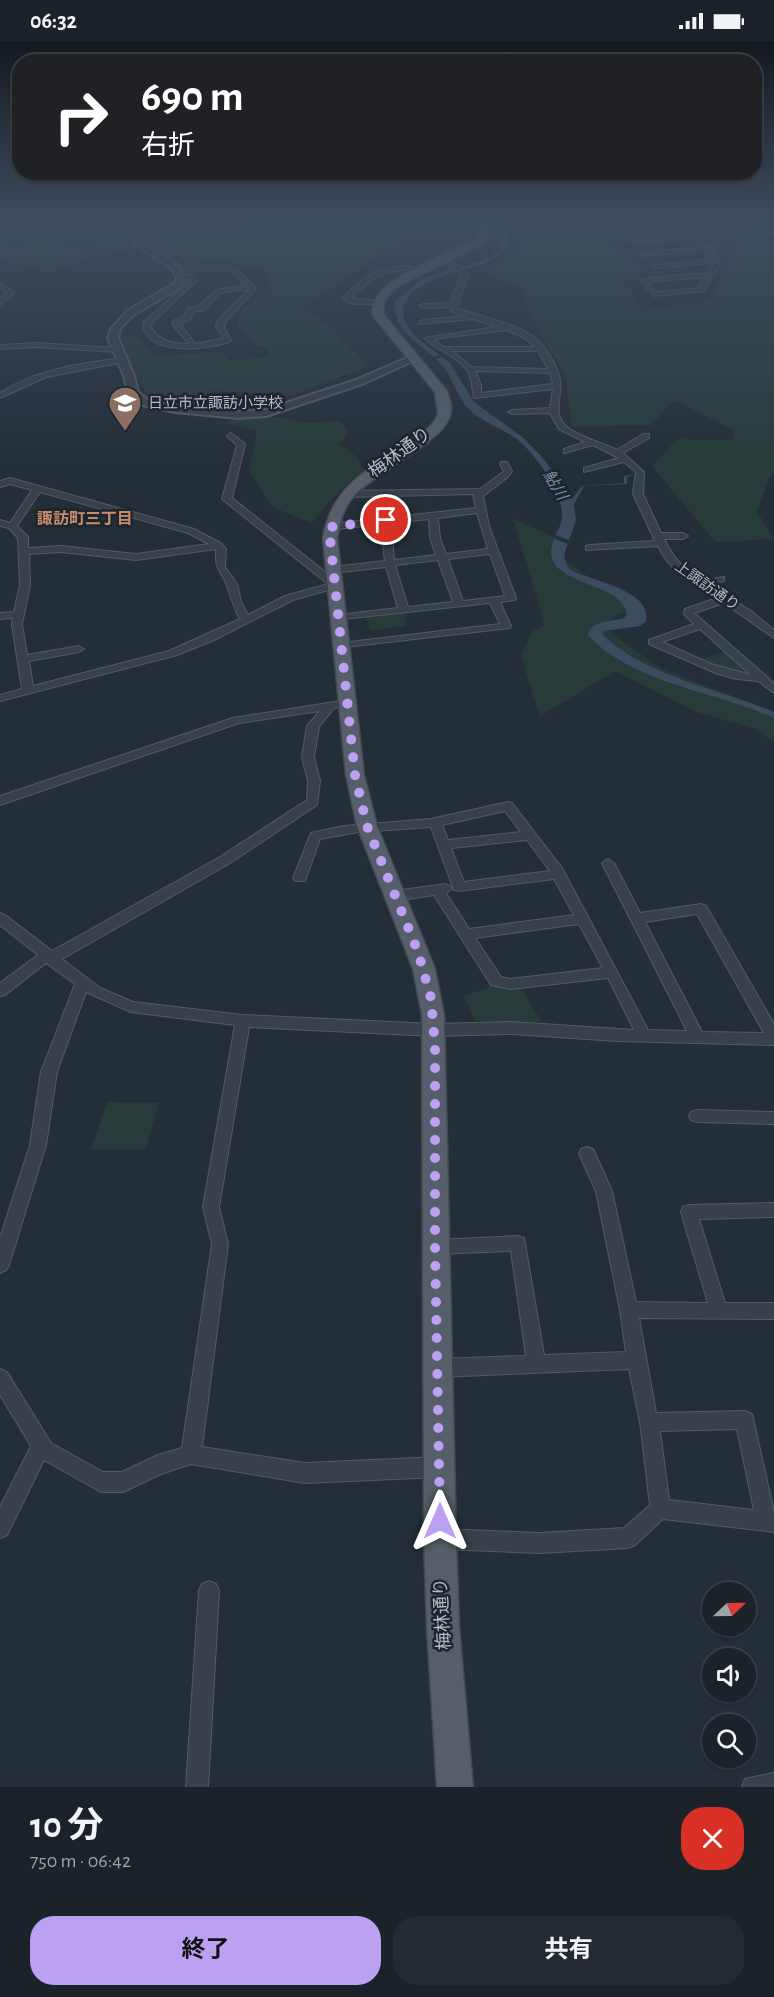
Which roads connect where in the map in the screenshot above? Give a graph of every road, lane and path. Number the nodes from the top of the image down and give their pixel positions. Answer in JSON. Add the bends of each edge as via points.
{"nodes":[{"id":1,"x":148,"y":303,"type":"edge"},
{"id":2,"x":171,"y":303,"type":"edge"},
{"id":3,"x":206,"y":303,"type":"edge"},
{"id":4,"x":239,"y":303,"type":"edge"},
{"id":5,"x":378,"y":303,"type":"edge"},
{"id":6,"x":453,"y":305,"type":"joint"},
{"id":7,"x":423,"y":306,"type":"dead end"},
{"id":8,"x":473,"y":317,"type":"junction"},
{"id":9,"x":156,"y":318,"type":"junction"},
{"id":10,"x":177,"y":321,"type":"junction"},
{"id":11,"x":423,"y":322,"type":"dead end"},
{"id":12,"x":508,"y":328,"type":"junction"},
{"id":13,"x":32,"y":342,"type":"dead end"},
{"id":14,"x":0,"y":345,"type":"edge"},
{"id":15,"x":13,"y":346,"type":"junction"},
{"id":16,"x":194,"y":346,"type":"junction"},
{"id":17,"x":441,"y":349,"type":"junction"},
{"id":18,"x":542,"y":349,"type":"junction"},
{"id":19,"x":0,"y":353,"type":"edge"},
{"id":20,"x":119,"y":355,"type":"junction"},
{"id":21,"x":412,"y":359,"type":"junction"},
{"id":22,"x":470,"y":369,"type":"junction"},
{"id":23,"x":552,"y":371,"type":"junction"},
{"id":24,"x":556,"y":386,"type":"junction"},
{"id":25,"x":0,"y":396,"type":"edge"},
{"id":26,"x":554,"y":410,"type":"junction"},
{"id":27,"x":512,"y":412,"type":"dead end"},
{"id":28,"x":231,"y":436,"type":"dead end"},
{"id":29,"x":646,"y":436,"type":"dead end"},
{"id":30,"x":594,"y":442,"type":"junction"},
{"id":31,"x":567,"y":451,"type":"dead end"},
{"id":32,"x":618,"y":453,"type":"junction"},
{"id":33,"x":626,"y":459,"type":"junction"},
{"id":34,"x":504,"y":464,"type":"dead end"},
{"id":35,"x":587,"y":470,"type":"dead end"},
{"id":36,"x":0,"y":483,"type":"edge"},
{"id":37,"x":37,"y":489,"type":"junction"},
{"id":38,"x":348,"y":494,"type":"junction"},
{"id":39,"x":478,"y":495,"type":"junction"},
{"id":40,"x":482,"y":510,"type":"junction"},
{"id":41,"x":433,"y":514,"type":"junction"},
{"id":42,"x":386,"y":520,"type":"junction"},
{"id":43,"x":0,"y":523,"type":"edge"},
{"id":44,"x":12,"y":526,"type":"junction"},
{"id":45,"x":330,"y":527,"type":"junction"},
{"id":46,"x":683,"y":537,"type":"dead end"},
{"id":47,"x":659,"y":539,"type":"junction"},
{"id":48,"x":589,"y":548,"type":"dead end"},
{"id":49,"x":221,"y":549,"type":"dead end"},
{"id":50,"x":23,"y":550,"type":"junction"},
{"id":51,"x":493,"y":551,"type":"junction"},
{"id":52,"x":442,"y":557,"type":"junction"},
{"id":53,"x":389,"y":563,"type":"junction"},
{"id":54,"x":333,"y":577,"type":"junction"},
{"id":55,"x":720,"y":579,"type":"dead end"},
{"id":56,"x":700,"y":584,"type":"junction"},
{"id":57,"x":724,"y":599,"type":"junction"},
{"id":58,"x":494,"y":600,"type":"junction"},
{"id":59,"x":459,"y":604,"type":"junction"},
{"id":60,"x":404,"y":610,"type":"junction"},
{"id":61,"x":18,"y":615,"type":"junction"},
{"id":62,"x":0,"y":616,"type":"edge"},
{"id":63,"x":338,"y":618,"type":"junction"},
{"id":64,"x":245,"y":619,"type":"junction"},
{"id":65,"x":702,"y":626,"type":"junction"},
{"id":66,"x":774,"y":635,"type":"edge"},
{"id":67,"x":341,"y":646,"type":"junction"},
{"id":68,"x":79,"y":649,"type":"dead end"},
{"id":69,"x":23,"y":659,"type":"junction"},
{"id":70,"x":762,"y":678,"type":"junction"},
{"id":71,"x":774,"y":690,"type":"edge"},
{"id":72,"x":28,"y":691,"type":"junction"},
{"id":73,"x":0,"y":698,"type":"edge"},
{"id":74,"x":338,"y":705,"type":"junction"},
{"id":75,"x":0,"y":801,"type":"edge"},
{"id":76,"x":435,"y":822,"type":"junction"},
{"id":77,"x":367,"y":826,"type":"junction"},
{"id":78,"x":530,"y":835,"type":"junction"},
{"id":79,"x":444,"y":845,"type":"junction"},
{"id":80,"x":608,"y":863,"type":"dead end"},
{"id":81,"x":558,"y":874,"type":"junction"},
{"id":82,"x":300,"y":878,"type":"dead end"},
{"id":83,"x":459,"y":887,"type":"junction"},
{"id":84,"x":437,"y":890,"type":"junction"},
{"id":85,"x":395,"y":896,"type":"junction"},
{"id":86,"x":0,"y":918,"type":"edge"},
{"id":87,"x":638,"y":918,"type":"junction"},
{"id":88,"x":583,"y":919,"type":"junction"},
{"id":89,"x":466,"y":934,"type":"junction"},
{"id":90,"x":48,"y":957,"type":"junction"},
{"id":91,"x":612,"y":972,"type":"junction"},
{"id":92,"x":82,"y":982,"type":"junction"},
{"id":93,"x":0,"y":991,"type":"edge"},
{"id":94,"x":243,"y":1020,"type":"junction"},
{"id":95,"x":434,"y":1030,"type":"junction"},
{"id":96,"x":644,"y":1036,"type":"junction"},
{"id":97,"x":698,"y":1036,"type":"junction"},
{"id":98,"x":774,"y":1038,"type":"edge"},
{"id":99,"x":697,"y":1116,"type":"dead end"},
{"id":100,"x":774,"y":1118,"type":"edge"},
{"id":101,"x":587,"y":1154,"type":"dead end"},
{"id":102,"x":774,"y":1210,"type":"edge"},
{"id":103,"x":435,"y":1246,"type":"junction"},
{"id":104,"x":0,"y":1265,"type":"edge"},
{"id":105,"x":629,"y":1310,"type":"junction"},
{"id":106,"x":719,"y":1311,"type":"junction"},
{"id":107,"x":774,"y":1311,"type":"edge"},
{"id":108,"x":636,"y":1360,"type":"junction"},
{"id":109,"x":536,"y":1364,"type":"junction"},
{"id":110,"x":437,"y":1368,"type":"junction"},
{"id":111,"x":0,"y":1378,"type":"edge"},
{"id":112,"x":649,"y":1422,"type":"junction"},
{"id":113,"x":41,"y":1445,"type":"junction"},
{"id":114,"x":191,"y":1455,"type":"junction"},
{"id":115,"x":440,"y":1467,"type":"junction"},
{"id":116,"x":660,"y":1509,"type":"junction"},
{"id":117,"x":770,"y":1522,"type":"edge"},
{"id":118,"x":0,"y":1528,"type":"edge"},
{"id":119,"x":440,"y":1539,"type":"junction"},
{"id":120,"x":209,"y":1591,"type":"dead end"},
{"id":121,"x":774,"y":1784,"type":"edge"},
{"id":122,"x":197,"y":1787,"type":"edge"},
{"id":123,"x":455,"y":1787,"type":"edge"},
{"id":124,"x":753,"y":1787,"type":"edge"}],
"edges":[{"from":1,"to":20,"type":"street","via":[[117,326],[113,338]]},
{"from":2,"to":9,"type":"street"},
{"from":3,"to":10,"type":"street"},
{"from":4,"to":16,"type":"street","via":[[221,321],[220,327],[228,339]]},
{"from":5,"to":21,"type":"main road","name":"梅林通り","via":[[379,316]]},
{"from":6,"to":7,"type":"street"},
{"from":6,"to":8,"type":"street"},
{"from":8,"to":11,"type":"street"},
{"from":8,"to":12,"type":"street"},
{"from":9,"to":10,"type":"street"},
{"from":9,"to":16,"type":"street","via":[[146,325],[157,340]]},
{"from":10,"to":16,"type":"street"},
{"from":12,"to":17,"type":"street","via":[[428,338]]},
{"from":12,"to":18,"type":"street","via":[[527,335]]},
{"from":13,"to":14,"type":"street"},
{"from":14,"to":15,"type":"street"},
{"from":15,"to":19,"type":"street"},
{"from":15,"to":20,"type":"street"},
{"from":17,"to":18,"type":"street"},
{"from":17,"to":22,"type":"street"},
{"from":18,"to":23,"type":"street"},
{"from":20,"to":21,"type":"street","via":[[133,393],[146,403],[238,415],[276,410]]},
{"from":20,"to":25,"type":"street","via":[[53,370]]},
{"from":21,"to":38,"type":"main road","name":"梅林通り","via":[[441,391],[445,407],[441,422]]},
{"from":22,"to":23,"type":"street"},
{"from":22,"to":24,"type":"street","via":[[477,396]]},
{"from":23,"to":24,"type":"street"},
{"from":24,"to":26,"type":"street"},
{"from":26,"to":27,"type":"street"},
{"from":26,"to":30,"type":"street","name":"上諏訪通り","via":[[563,428]]},
{"from":28,"to":54,"type":"street","via":[[241,444],[227,499]]},
{"from":29,"to":32,"type":"street"},
{"from":30,"to":31,"type":"street"},
{"from":30,"to":32,"type":"street","name":"上諏訪通り"},
{"from":32,"to":33,"type":"street","name":"上諏訪通り"},
{"from":33,"to":35,"type":"street"},
{"from":33,"to":47,"type":"street","name":"上諏訪通り","via":[[640,471],[638,494]]},
{"from":34,"to":39,"type":"street","via":[[508,471],[505,475]]},
{"from":36,"to":37,"type":"street","via":[[10,481]]},
{"from":37,"to":44,"type":"street"},
{"from":37,"to":50,"type":"street","via":[[191,531],[219,546],[136,556],[61,549]]},
{"from":38,"to":39,"type":"street","via":[[470,490]]},
{"from":38,"to":45,"type":"main road","name":"梅林通り","via":[[334,513]]},
{"from":39,"to":40,"type":"street"},
{"from":40,"to":41,"type":"street"},
{"from":40,"to":51,"type":"street"},
{"from":41,"to":42,"type":"street"},
{"from":41,"to":52,"type":"street"},
{"from":42,"to":45,"type":"street"},
{"from":42,"to":53,"type":"street"},
{"from":43,"to":44,"type":"street"},
{"from":44,"to":50,"type":"street","via":[[23,537]]},
{"from":45,"to":54,"type":"main road","name":"梅林通り"},
{"from":46,"to":47,"type":"street"},
{"from":47,"to":48,"type":"street"},
{"from":47,"to":56,"type":"street","name":"上諏訪通り","via":[[672,563]]},
{"from":49,"to":64,"type":"street","via":[[220,567],[232,584]]},
{"from":50,"to":61,"type":"street","via":[[25,585]]},
{"from":51,"to":52,"type":"street"},
{"from":51,"to":58,"type":"street","via":[[511,598]]},
{"from":52,"to":53,"type":"street"},
{"from":52,"to":59,"type":"street"},
{"from":53,"to":54,"type":"street"},
{"from":53,"to":60,"type":"street"},
{"from":54,"to":63,"type":"main road","name":"梅林通り"},
{"from":54,"to":64,"type":"street"},
{"from":55,"to":56,"type":"street"},
{"from":56,"to":57,"type":"street","name":"上諏訪通り"},
{"from":57,"to":65,"type":"street","via":[[689,611]]},
{"from":57,"to":66,"type":"street","name":"上諏訪通り"},
{"from":58,"to":59,"type":"street"},
{"from":58,"to":67,"type":"street","via":[[506,626]]},
{"from":59,"to":60,"type":"street"},
{"from":60,"to":63,"type":"street"},
{"from":61,"to":62,"type":"street"},
{"from":61,"to":69,"type":"street","via":[[16,624]]},
{"from":63,"to":67,"type":"main road","name":"梅林通り"},
{"from":64,"to":72,"type":"street","via":[[173,653]]},
{"from":65,"to":70,"type":"street"},
{"from":65,"to":70,"type":"street","via":[[653,642],[749,680]]},
{"from":67,"to":74,"type":"main road","name":"梅林通り"},
{"from":68,"to":69,"type":"street"},
{"from":69,"to":72,"type":"street"},
{"from":70,"to":71,"type":"street"},
{"from":72,"to":73,"type":"street"},
{"from":74,"to":75,"type":"street","via":[[237,720]]},
{"from":74,"to":77,"type":"main road","name":"梅林通り"},
{"from":74,"to":90,"type":"street","via":[[313,726],[308,757],[315,781],[314,802],[225,860]]},
{"from":76,"to":77,"type":"street"},
{"from":76,"to":78,"type":"street","via":[[508,806]]},
{"from":76,"to":79,"type":"street"},
{"from":77,"to":82,"type":"street","via":[[315,836]]},
{"from":77,"to":85,"type":"main road","name":"梅林通り"},
{"from":78,"to":79,"type":"street"},
{"from":78,"to":81,"type":"street"},
{"from":79,"to":83,"type":"street"},
{"from":80,"to":87,"type":"street"},
{"from":81,"to":83,"type":"street"},
{"from":81,"to":88,"type":"street"},
{"from":83,"to":84,"type":"street"},
{"from":84,"to":85,"type":"street"},
{"from":84,"to":89,"type":"street"},
{"from":85,"to":95,"type":"main road","name":"梅林通り","via":[[424,969]]},
{"from":86,"to":90,"type":"street"},
{"from":87,"to":97,"type":"street"},
{"from":87,"to":98,"type":"street","via":[[702,909]]},
{"from":88,"to":89,"type":"street"},
{"from":88,"to":91,"type":"street"},
{"from":89,"to":91,"type":"street","via":[[496,981],[510,984]]},
{"from":90,"to":92,"type":"street"},
{"from":90,"to":93,"type":"street"},
{"from":91,"to":96,"type":"street"},
{"from":92,"to":94,"type":"street","via":[[95,992],[131,1006]]},
{"from":92,"to":104,"type":"street","via":[[49,1072],[38,1145]]},
{"from":94,"to":95,"type":"street"},
{"from":94,"to":114,"type":"street","via":[[211,1207],[220,1244]]},
{"from":95,"to":96,"type":"street","via":[[512,1028]]},
{"from":95,"to":103,"type":"main road","name":"梅林通り"},
{"from":96,"to":97,"type":"street"},
{"from":97,"to":98,"type":"street"},
{"from":99,"to":100,"type":"street"},
{"from":101,"to":105,"type":"street","via":[[604,1191]]},
{"from":102,"to":106,"type":"street","via":[[690,1212]]},
{"from":103,"to":109,"type":"street","via":[[518,1243]]},
{"from":103,"to":110,"type":"main road","name":"梅林通り"},
{"from":105,"to":106,"type":"street"},
{"from":105,"to":108,"type":"street"},
{"from":106,"to":107,"type":"street"},
{"from":108,"to":109,"type":"street"},
{"from":108,"to":112,"type":"street"},
{"from":109,"to":110,"type":"street"},
{"from":110,"to":115,"type":"main road","name":"梅林通り"},
{"from":111,"to":113,"type":"street"},
{"from":112,"to":116,"type":"street"},
{"from":112,"to":117,"type":"street","via":[[745,1420]]},
{"from":113,"to":114,"type":"street","via":[[101,1482],[123,1482]]},
{"from":113,"to":118,"type":"street"},
{"from":114,"to":115,"type":"street","via":[[305,1473]]},
{"from":115,"to":119,"type":"main road","name":"梅林通り"},
{"from":116,"to":117,"type":"street"},
{"from":116,"to":119,"type":"street","via":[[628,1538],[540,1543]]},
{"from":119,"to":123,"type":"main road","name":"梅林通り"},
{"from":120,"to":122,"type":"street"},
{"from":121,"to":124,"type":"street"}]}
